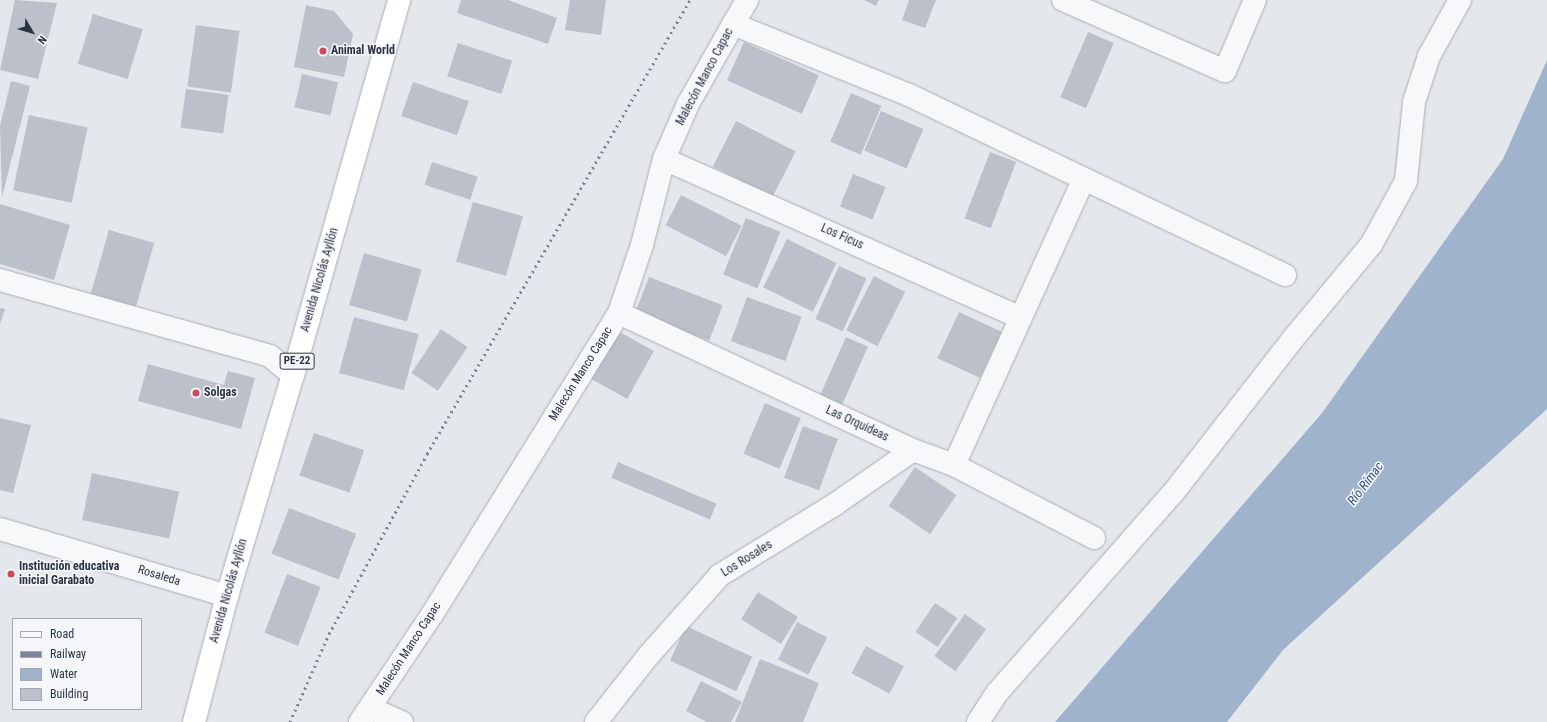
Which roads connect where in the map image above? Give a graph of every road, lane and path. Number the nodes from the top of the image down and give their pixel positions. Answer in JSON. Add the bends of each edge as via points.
{"nodes":[{"id":1,"x":399,"y":0,"type":"edge"},
{"id":2,"x":747,"y":0,"type":"edge"},
{"id":3,"x":1063,"y":0,"type":"edge"},
{"id":4,"x":1255,"y":0,"type":"edge"},
{"id":5,"x":1460,"y":0,"type":"edge"},
{"id":6,"x":733,"y":24,"type":"junction"},
{"id":7,"x":664,"y":159,"type":"junction"},
{"id":8,"x":1083,"y":181,"type":"junction"},
{"id":9,"x":1285,"y":275,"type":"dead end"},
{"id":10,"x":0,"y":280,"type":"edge"},
{"id":11,"x":619,"y":313,"type":"junction"},
{"id":12,"x":1019,"y":317,"type":"junction"},
{"id":13,"x":293,"y":375,"type":"junction"},
{"id":14,"x":913,"y":450,"type":"junction"},
{"id":15,"x":954,"y":466,"type":"junction"},
{"id":16,"x":0,"y":529,"type":"edge"},
{"id":17,"x":1094,"y":538,"type":"dead end"},
{"id":18,"x":227,"y":596,"type":"junction"},
{"id":19,"x":365,"y":715,"type":"edge"},
{"id":20,"x":194,"y":722,"type":"edge"},
{"id":21,"x":402,"y":722,"type":"edge"},
{"id":22,"x":596,"y":722,"type":"edge"},
{"id":23,"x":978,"y":722,"type":"edge"}],
"edges":[{"from":1,"to":13,"type":"highway","name":"Avenida Nicolás Ayllón","number":"PE-22"},
{"from":2,"to":6,"type":"street","name":"Malecón Manco Capac"},
{"from":3,"to":4,"type":"street","via":[[1225,71]]},
{"from":5,"to":23,"type":"street","via":[[1429,56],[1414,102],[1406,181],[1371,245],[1292,340],[1173,493],[997,693]]},
{"from":6,"to":7,"type":"street","name":"Malecón Manco Capac","via":[[688,104]]},
{"from":6,"to":8,"type":"street","via":[[909,95]]},
{"from":7,"to":11,"type":"street","name":"Malecón Manco Capac","via":[[642,245]]},
{"from":7,"to":12,"type":"street","name":"Los Ficus"},
{"from":8,"to":9,"type":"street"},
{"from":8,"to":12,"type":"street"},
{"from":10,"to":13,"type":"street","via":[[270,356]]},
{"from":11,"to":14,"type":"street","name":"Las Orquideas"},
{"from":11,"to":19,"type":"street","name":"Malecón Manco Capac","via":[[433,613]]},
{"from":12,"to":15,"type":"street"},
{"from":13,"to":18,"type":"highway","name":"Avenida Nicolás Ayllón","number":"PE-22"},
{"from":14,"to":15,"type":"street","name":"Las Orquideas"},
{"from":14,"to":22,"type":"street","name":"Los Rosales","via":[[834,505],[720,575],[649,655]]},
{"from":15,"to":17,"type":"street","name":"Las Orquideas"},
{"from":16,"to":18,"type":"street","name":"Rosaleda"},
{"from":18,"to":20,"type":"highway","name":"Avenida Nicolás Ayllón","number":"PE-22"},
{"from":19,"to":21,"type":"street"}]}
